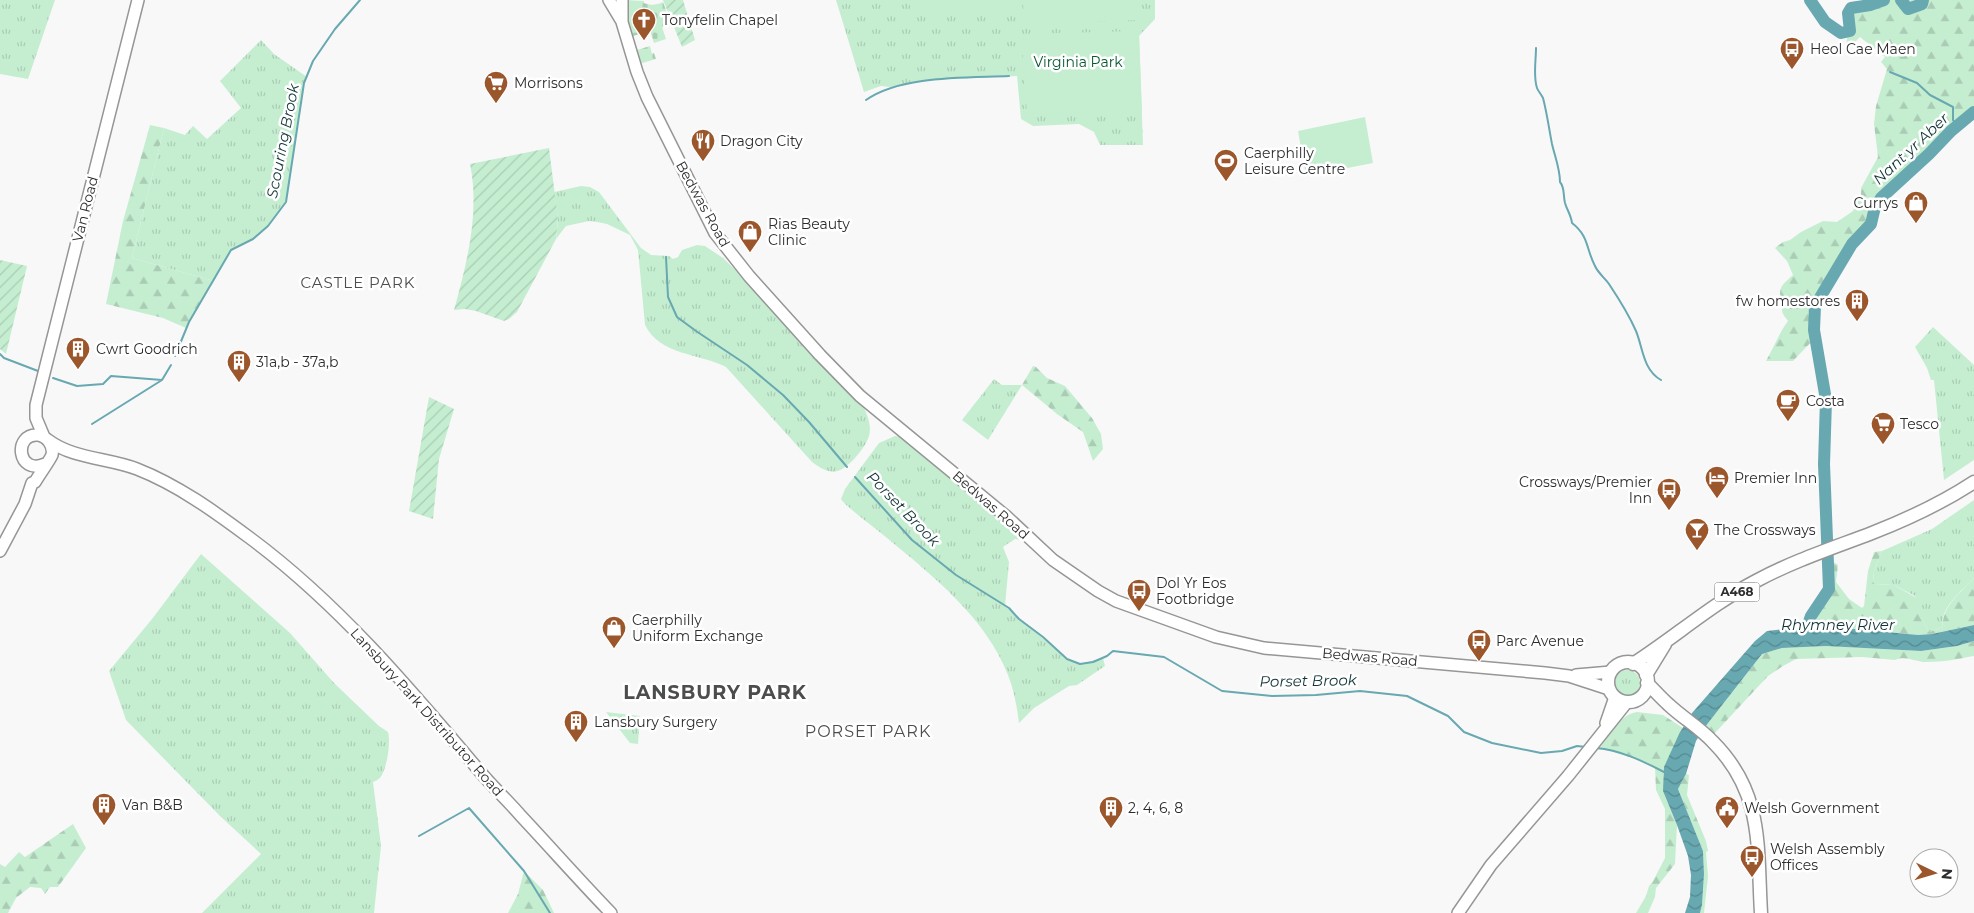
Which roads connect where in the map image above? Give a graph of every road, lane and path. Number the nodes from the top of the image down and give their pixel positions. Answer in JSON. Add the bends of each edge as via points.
{"nodes":[{"id":1,"x":138,"y":0,"type":"edge"},
{"id":2,"x":609,"y":0,"type":"edge"},
{"id":3,"x":622,"y":0,"type":"edge"},
{"id":4,"x":622,"y":22,"type":"junction"},
{"id":5,"x":36,"y":418,"type":"junction"},
{"id":6,"x":30,"y":436,"type":"junction"},
{"id":7,"x":46,"y":439,"type":"junction"},
{"id":8,"x":68,"y":451,"type":"junction"},
{"id":9,"x":47,"y":462,"type":"junction"},
{"id":10,"x":26,"y":463,"type":"junction"},
{"id":11,"x":1974,"y":482,"type":"edge"},
{"id":12,"x":32,"y":483,"type":"junction"},
{"id":13,"x":0,"y":551,"type":"edge"},
{"id":14,"x":1666,"y":642,"type":"junction"},
{"id":15,"x":1634,"y":664,"type":"junction"},
{"id":16,"x":1611,"y":672,"type":"junction"},
{"id":17,"x":1569,"y":676,"type":"junction"},
{"id":18,"x":1647,"y":679,"type":"junction"},
{"id":19,"x":1612,"y":693,"type":"junction"},
{"id":20,"x":1631,"y":701,"type":"junction"},
{"id":21,"x":1669,"y":706,"type":"junction"},
{"id":22,"x":1603,"y":732,"type":"junction"},
{"id":23,"x":611,"y":913,"type":"edge"},
{"id":24,"x":1458,"y":913,"type":"edge"},
{"id":25,"x":1761,"y":913,"type":"edge"}],
"edges":[{"from":1,"to":5,"type":"street","name":"Van Road","via":[[36,405]]},
{"from":2,"to":4,"type":"street"},
{"from":3,"to":4,"type":"street"},
{"from":4,"to":17,"type":"street","name":"Bedwas Road","via":[[647,97],[712,227],[732,256],[860,396],[1000,511],[1053,560],[1084,582],[1116,600],[1168,620],[1216,637],[1264,648]]},
{"from":5,"to":6,"type":"street","name":"Van Road"},
{"from":5,"to":7,"type":"street","name":"Van Road"},
{"from":6,"to":7,"type":"street","via":[[39,435]]},
{"from":6,"to":10,"type":"street","via":[[21,449]]},
{"from":7,"to":8,"type":"street","name":"Lansbury Park Distributor Road"},
{"from":7,"to":9,"type":"street","via":[[52,451]]},
{"from":8,"to":9,"type":"street"},
{"from":8,"to":23,"type":"street","name":"Lansbury Park Distributor Road","via":[[136,468],[168,483],[276,557],[325,601],[410,689],[484,776]]},
{"from":9,"to":10,"type":"street","via":[[35,467]]},
{"from":9,"to":12,"type":"street","via":[[36,482]]},
{"from":10,"to":12,"type":"street"},
{"from":11,"to":14,"type":"main road","number":"A468","via":[[1906,519],[1756,580]]},
{"from":12,"to":13,"type":"street","via":[[25,504]]},
{"from":14,"to":15,"type":"main road","number":"A468"},
{"from":14,"to":18,"type":"main road","number":"A468"},
{"from":15,"to":16,"type":"main road","number":"A468","via":[[1620,664]]},
{"from":15,"to":18,"type":"main road"},
{"from":16,"to":17,"type":"street"},
{"from":16,"to":19,"type":"main road","via":[[1608,678]]},
{"from":17,"to":19,"type":"street"},
{"from":18,"to":20,"type":"main road","number":"A468","via":[[1644,694]]},
{"from":18,"to":21,"type":"main road"},
{"from":19,"to":20,"type":"main road"},
{"from":19,"to":22,"type":"street"},
{"from":20,"to":21,"type":"main road"},
{"from":20,"to":22,"type":"street"},
{"from":21,"to":25,"type":"main road","via":[[1706,735],[1736,770],[1752,803]]},
{"from":22,"to":24,"type":"street","via":[[1491,865]]}]}
